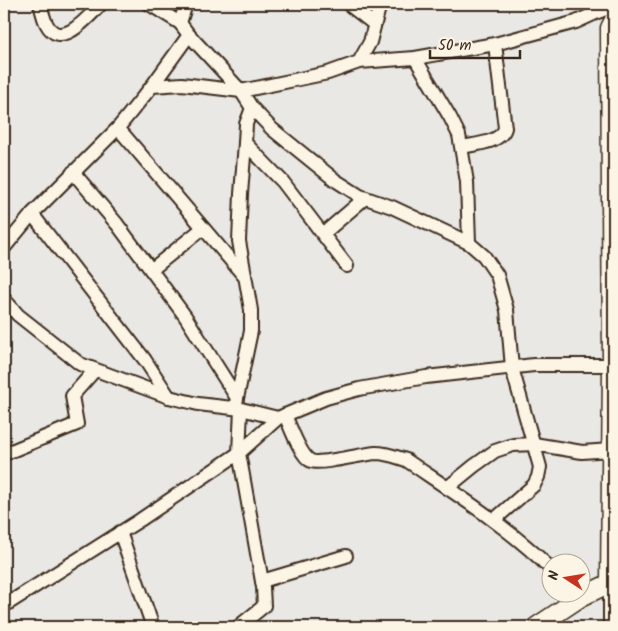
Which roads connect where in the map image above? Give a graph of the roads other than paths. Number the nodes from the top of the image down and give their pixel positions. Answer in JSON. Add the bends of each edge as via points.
{"nodes":[{"id":1,"x":40,"y":4,"type":"edge"},
{"id":2,"x":101,"y":4,"type":"edge"},
{"id":3,"x":148,"y":4,"type":"edge"},
{"id":4,"x":186,"y":4,"type":"edge"},
{"id":5,"x":348,"y":4,"type":"edge"},
{"id":6,"x":380,"y":4,"type":"edge"},
{"id":7,"x":614,"y":6,"type":"edge"},
{"id":8,"x":607,"y":18,"type":"edge"},
{"id":9,"x":180,"y":23,"type":"junction"},
{"id":10,"x":374,"y":24,"type":"junction"},
{"id":11,"x":189,"y":35,"type":"junction"},
{"id":12,"x":495,"y":44,"type":"junction"},
{"id":13,"x":416,"y":58,"type":"junction"},
{"id":14,"x":359,"y":62,"type":"junction"},
{"id":15,"x":152,"y":86,"type":"junction"},
{"id":16,"x":241,"y":91,"type":"junction"},
{"id":17,"x":252,"y":108,"type":"junction"},
{"id":18,"x":118,"y":128,"type":"junction"},
{"id":19,"x":245,"y":143,"type":"junction"},
{"id":20,"x":462,"y":147,"type":"junction"},
{"id":21,"x":73,"y":172,"type":"junction"},
{"id":22,"x":365,"y":198,"type":"junction"},
{"id":23,"x":32,"y":214,"type":"junction"},
{"id":24,"x":203,"y":228,"type":"junction"},
{"id":25,"x":323,"y":234,"type":"junction"},
{"id":26,"x":469,"y":243,"type":"junction"},
{"id":27,"x":4,"y":248,"type":"edge"},
{"id":28,"x":348,"y":266,"type":"dead end"},
{"id":29,"x":151,"y":270,"type":"junction"},
{"id":30,"x":613,"y":275,"type":"edge"},
{"id":31,"x":245,"y":277,"type":"junction"},
{"id":32,"x":4,"y":299,"type":"edge"},
{"id":33,"x":613,"y":365,"type":"edge"},
{"id":34,"x":512,"y":368,"type":"junction"},
{"id":35,"x":95,"y":370,"type":"junction"},
{"id":36,"x":169,"y":396,"type":"junction"},
{"id":37,"x":238,"y":405,"type":"junction"},
{"id":38,"x":613,"y":408,"type":"edge"},
{"id":39,"x":282,"y":416,"type":"junction"},
{"id":40,"x":534,"y":444,"type":"junction"},
{"id":41,"x":611,"y":450,"type":"junction"},
{"id":42,"x":239,"y":453,"type":"junction"},
{"id":43,"x":4,"y":454,"type":"edge"},
{"id":44,"x":447,"y":488,"type":"junction"},
{"id":45,"x":494,"y":520,"type":"junction"},
{"id":46,"x":120,"y":532,"type":"junction"},
{"id":47,"x":346,"y":556,"type":"dead end"},
{"id":48,"x":540,"y":558,"type":"edge"},
{"id":49,"x":262,"y":581,"type":"junction"},
{"id":50,"x":612,"y":582,"type":"edge"},
{"id":51,"x":590,"y":591,"type":"edge"},
{"id":52,"x":568,"y":604,"type":"edge"},
{"id":53,"x":4,"y":606,"type":"edge"},
{"id":54,"x":153,"y":627,"type":"edge"},
{"id":55,"x":238,"y":627,"type":"edge"},
{"id":56,"x":536,"y":627,"type":"edge"},
{"id":57,"x":610,"y":627,"type":"edge"}],
"edges":[{"from":1,"to":2,"type":"street","via":[[46,24],[60,34],[78,27]]},
{"from":3,"to":9,"type":"street"},
{"from":4,"to":9,"type":"street"},
{"from":5,"to":10,"type":"street"},
{"from":6,"to":10,"type":"street"},
{"from":7,"to":8,"type":"street"},
{"from":8,"to":12,"type":"street","via":[[576,22]]},
{"from":8,"to":30,"type":"street"},
{"from":9,"to":11,"type":"street"},
{"from":10,"to":14,"type":"street","via":[[370,42]]},
{"from":11,"to":15,"type":"street"},
{"from":11,"to":16,"type":"street"},
{"from":12,"to":13,"type":"street"},
{"from":12,"to":20,"type":"street","via":[[504,133],[493,140]]},
{"from":13,"to":14,"type":"street"},
{"from":13,"to":20,"type":"street","via":[[450,117]]},
{"from":14,"to":16,"type":"street","via":[[328,73]]},
{"from":15,"to":16,"type":"street","via":[[182,84]]},
{"from":15,"to":18,"type":"street"},
{"from":16,"to":17,"type":"street"},
{"from":17,"to":19,"type":"street","via":[[246,124]]},
{"from":17,"to":22,"type":"street","via":[[272,129],[335,180]]},
{"from":18,"to":21,"type":"street"},
{"from":18,"to":24,"type":"street"},
{"from":19,"to":25,"type":"street","via":[[283,182]]},
{"from":19,"to":31,"type":"street","via":[[240,241]]},
{"from":20,"to":26,"type":"street"},
{"from":21,"to":23,"type":"street"},
{"from":21,"to":29,"type":"street"},
{"from":22,"to":25,"type":"street"},
{"from":22,"to":26,"type":"street"},
{"from":23,"to":27,"type":"street"},
{"from":23,"to":36,"type":"street"},
{"from":24,"to":29,"type":"street"},
{"from":24,"to":31,"type":"street"},
{"from":25,"to":28,"type":"street"},
{"from":26,"to":34,"type":"street","via":[[484,256],[497,275],[507,310]]},
{"from":29,"to":37,"type":"street","via":[[185,316]]},
{"from":30,"to":33,"type":"street"},
{"from":31,"to":37,"type":"street","via":[[252,310],[252,331]]},
{"from":32,"to":35,"type":"street","via":[[18,315],[80,364]]},
{"from":33,"to":34,"type":"street"},
{"from":33,"to":38,"type":"street"},
{"from":34,"to":39,"type":"street","via":[[358,389]]},
{"from":34,"to":40,"type":"street"},
{"from":35,"to":36,"type":"street"},
{"from":35,"to":43,"type":"street","via":[[72,396],[77,424]]},
{"from":36,"to":37,"type":"street","via":[[198,404]]},
{"from":37,"to":39,"type":"street"},
{"from":37,"to":42,"type":"street"},
{"from":38,"to":41,"type":"street"},
{"from":39,"to":42,"type":"street"},
{"from":39,"to":44,"type":"street","via":[[303,454],[311,461],[390,454],[406,460]]},
{"from":40,"to":41,"type":"street","via":[[582,452]]},
{"from":40,"to":44,"type":"street","via":[[495,450]]},
{"from":40,"to":45,"type":"street","via":[[540,466],[534,485]]},
{"from":41,"to":50,"type":"street"},
{"from":42,"to":46,"type":"street"},
{"from":42,"to":49,"type":"street"},
{"from":44,"to":45,"type":"street"},
{"from":45,"to":48,"type":"street"},
{"from":46,"to":53,"type":"street"},
{"from":46,"to":54,"type":"street"},
{"from":47,"to":49,"type":"street"},
{"from":49,"to":55,"type":"street","via":[[264,606]]},
{"from":50,"to":51,"type":"street"},
{"from":50,"to":57,"type":"street"},
{"from":52,"to":56,"type":"street"}]}
